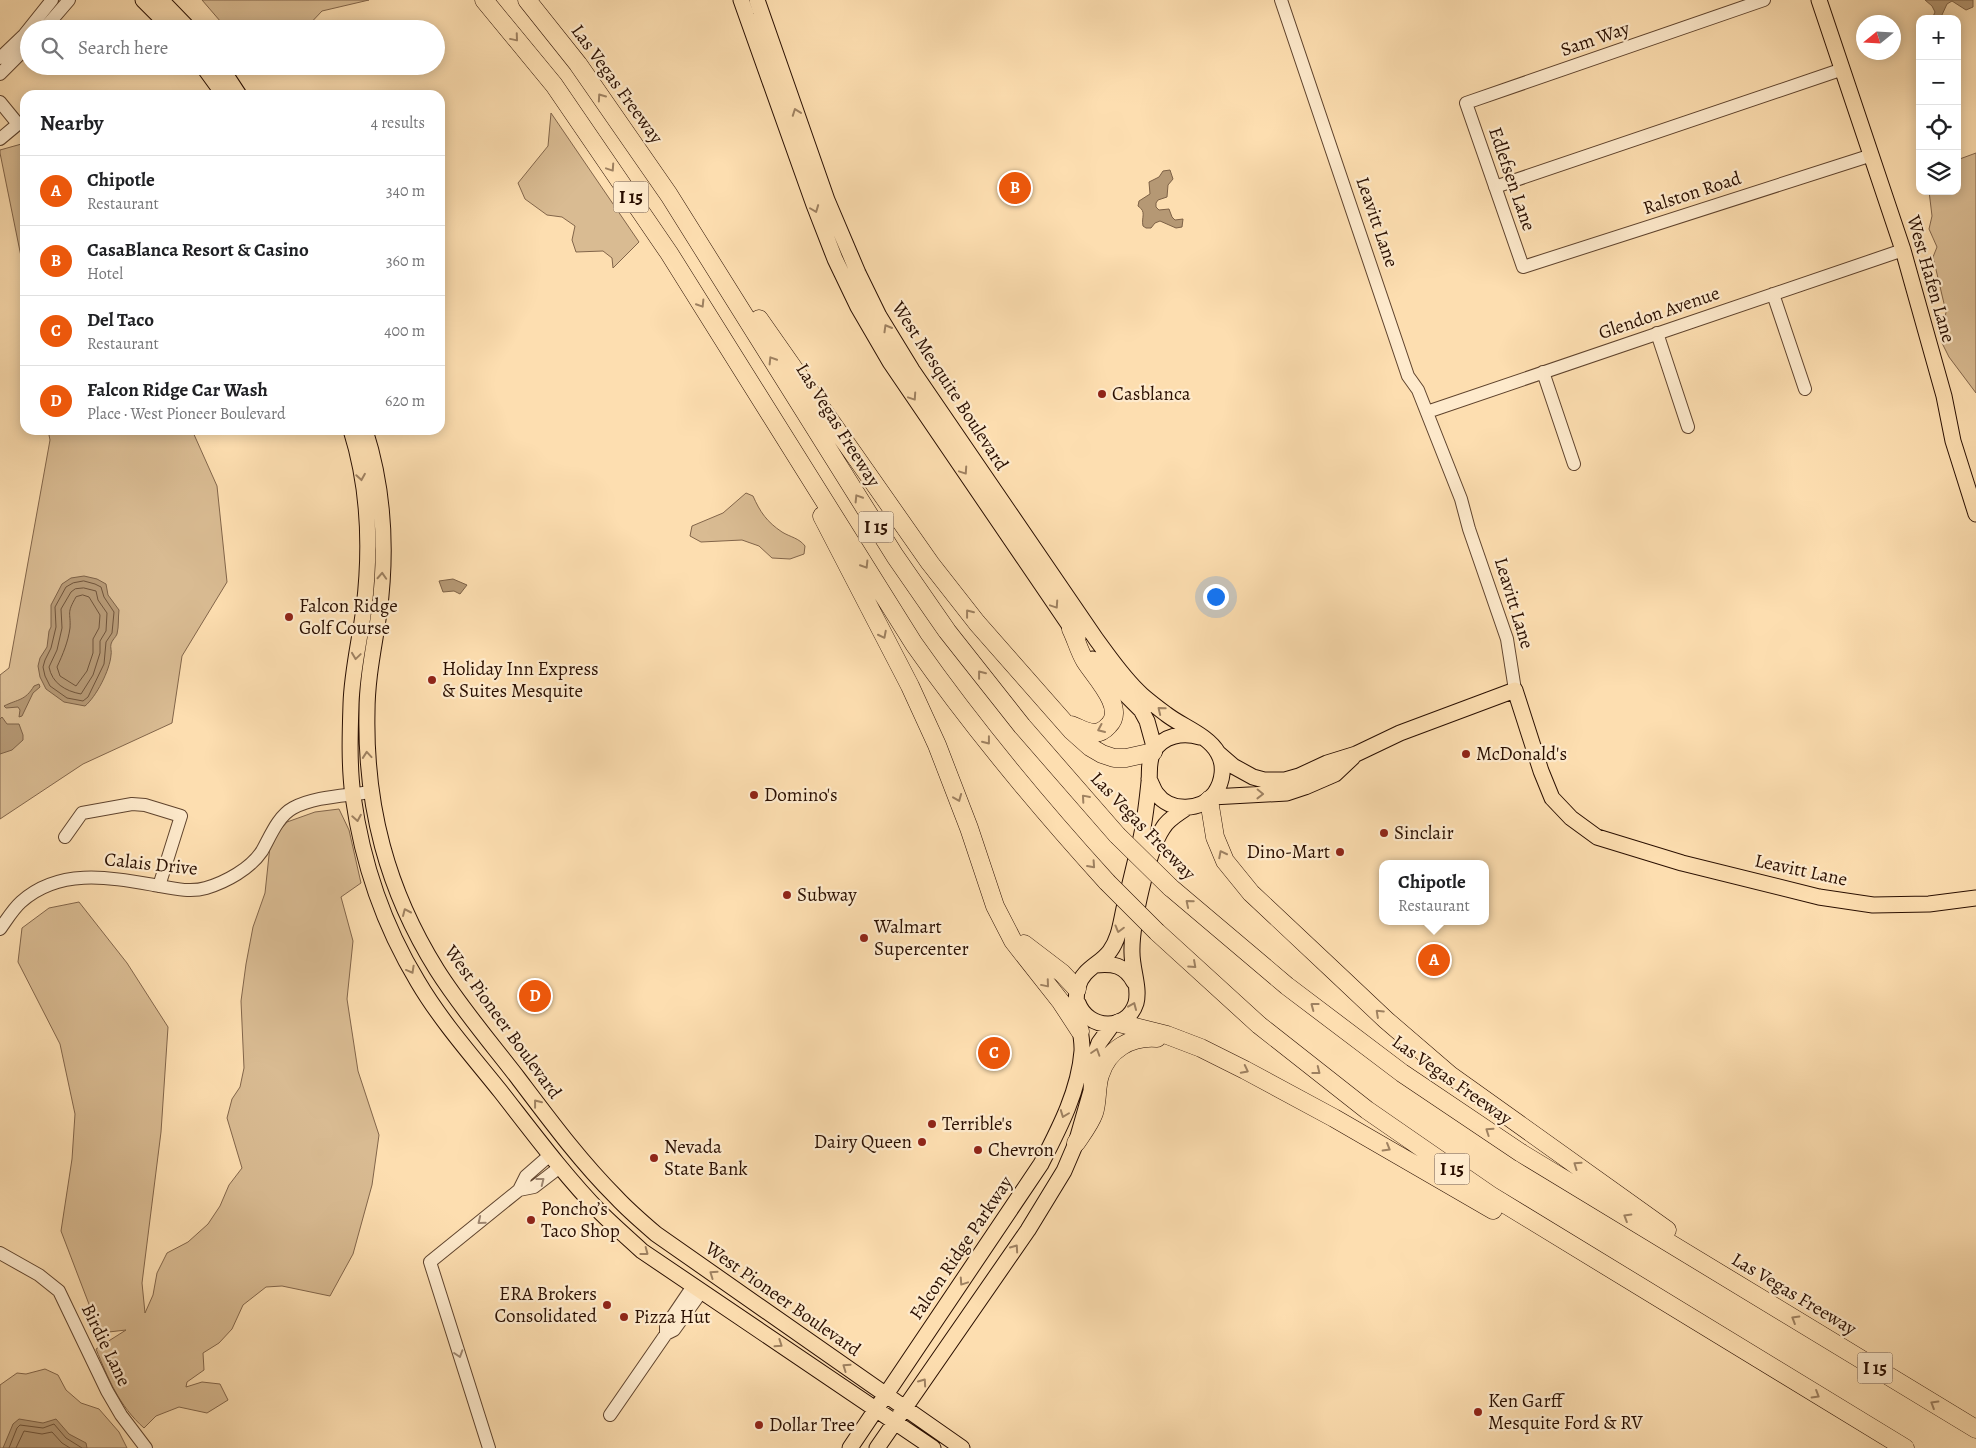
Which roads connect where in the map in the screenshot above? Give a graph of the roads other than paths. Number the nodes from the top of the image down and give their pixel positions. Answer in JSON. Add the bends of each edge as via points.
{"nodes":[{"id":1,"x":52,"y":0,"type":"edge"},
{"id":2,"x":69,"y":0,"type":"edge"},
{"id":3,"x":143,"y":0,"type":"edge"},
{"id":4,"x":161,"y":0,"type":"edge"},
{"id":5,"x":484,"y":0,"type":"edge"},
{"id":6,"x":528,"y":0,"type":"edge"},
{"id":7,"x":742,"y":0,"type":"edge"},
{"id":8,"x":757,"y":0,"type":"edge"},
{"id":9,"x":1281,"y":0,"type":"edge"},
{"id":10,"x":1764,"y":0,"type":"edge"},
{"id":11,"x":1819,"y":0,"type":"edge"},
{"id":12,"x":36,"y":20,"type":"edge"},
{"id":13,"x":52,"y":20,"type":"edge"},
{"id":14,"x":163,"y":20,"type":"edge"},
{"id":15,"x":181,"y":20,"type":"edge"},
{"id":16,"x":750,"y":24,"type":"junction"},
{"id":17,"x":768,"y":35,"type":"junction"},
{"id":18,"x":20,"y":38,"type":"edge"},
{"id":19,"x":20,"y":55,"type":"edge"},
{"id":20,"x":0,"y":58,"type":"edge"},
{"id":21,"x":1842,"y":68,"type":"junction"},
{"id":22,"x":0,"y":74,"type":"edge"},
{"id":23,"x":210,"y":75,"type":"edge"},
{"id":24,"x":226,"y":75,"type":"edge"},
{"id":25,"x":220,"y":90,"type":"edge"},
{"id":26,"x":236,"y":90,"type":"edge"},
{"id":27,"x":0,"y":102,"type":"edge"},
{"id":28,"x":1466,"y":104,"type":"joint"},
{"id":29,"x":0,"y":139,"type":"edge"},
{"id":30,"x":1872,"y":155,"type":"junction"},
{"id":31,"x":1495,"y":187,"type":"junction"},
{"id":32,"x":669,"y":195,"type":"junction"},
{"id":33,"x":1903,"y":250,"type":"junction"},
{"id":34,"x":1523,"y":267,"type":"joint"},
{"id":35,"x":1773,"y":294,"type":"junction"},
{"id":36,"x":1658,"y":333,"type":"junction"},
{"id":37,"x":1543,"y":372,"type":"junction"},
{"id":38,"x":1805,"y":389,"type":"dead end"},
{"id":39,"x":764,"y":405,"type":"junction"},
{"id":40,"x":1427,"y":412,"type":"junction"},
{"id":41,"x":1688,"y":427,"type":"dead end"},
{"id":42,"x":352,"y":435,"type":"edge"},
{"id":43,"x":366,"y":435,"type":"edge"},
{"id":44,"x":1574,"y":464,"type":"dead end"},
{"id":45,"x":1976,"y":514,"type":"edge"},
{"id":46,"x":1071,"y":629,"type":"junction"},
{"id":47,"x":1515,"y":690,"type":"junction"},
{"id":48,"x":1068,"y":724,"type":"junction"},
{"id":49,"x":1201,"y":737,"type":"junction"},
{"id":50,"x":1154,"y":751,"type":"junction"},
{"id":51,"x":1218,"y":753,"type":"junction"},
{"id":52,"x":1356,"y":754,"type":"junction"},
{"id":53,"x":1149,"y":779,"type":"junction"},
{"id":54,"x":370,"y":792,"type":"junction"},
{"id":55,"x":353,"y":795,"type":"junction"},
{"id":56,"x":1201,"y":803,"type":"junction"},
{"id":57,"x":65,"y":836,"type":"dead end"},
{"id":58,"x":160,"y":886,"type":"junction"},
{"id":59,"x":1976,"y":898,"type":"edge"},
{"id":60,"x":0,"y":929,"type":"edge"},
{"id":61,"x":1008,"y":931,"type":"junction"},
{"id":62,"x":1095,"y":965,"type":"junction"},
{"id":63,"x":1135,"y":984,"type":"junction"},
{"id":64,"x":1077,"y":994,"type":"junction"},
{"id":65,"x":1115,"y":1024,"type":"junction"},
{"id":66,"x":1080,"y":1031,"type":"junction"},
{"id":67,"x":1201,"y":1048,"type":"junction"},
{"id":68,"x":567,"y":1141,"type":"junction"},
{"id":69,"x":1076,"y":1144,"type":"junction"},
{"id":70,"x":578,"y":1154,"type":"junction"},
{"id":71,"x":550,"y":1155,"type":"junction"},
{"id":72,"x":560,"y":1166,"type":"junction"},
{"id":73,"x":519,"y":1190,"type":"junction"},
{"id":74,"x":2,"y":1254,"type":"edge"},
{"id":75,"x":698,"y":1289,"type":"junction"},
{"id":76,"x":1773,"y":1306,"type":"junction"},
{"id":77,"x":1774,"y":1369,"type":"junction"},
{"id":78,"x":886,"y":1395,"type":"junction"},
{"id":79,"x":904,"y":1408,"type":"junction"},
{"id":80,"x":877,"y":1409,"type":"junction"},
{"id":81,"x":610,"y":1415,"type":"dead end"},
{"id":82,"x":895,"y":1422,"type":"junction"},
{"id":83,"x":1976,"y":1429,"type":"edge"},
{"id":84,"x":146,"y":1448,"type":"edge"},
{"id":85,"x":490,"y":1448,"type":"edge"},
{"id":86,"x":850,"y":1448,"type":"edge"},
{"id":87,"x":877,"y":1448,"type":"edge"},
{"id":88,"x":933,"y":1448,"type":"edge"},
{"id":89,"x":962,"y":1448,"type":"edge"},
{"id":90,"x":1905,"y":1448,"type":"edge"}],
"edges":[{"from":1,"to":12,"type":"street"},
{"from":2,"to":13,"type":"street"},
{"from":3,"to":14,"type":"main road"},
{"from":4,"to":15,"type":"main road"},
{"from":5,"to":39,"type":"highway","number":"I 15","one_way":true,"via":[[554,85],[669,253]]},
{"from":32,"to":6,"type":"highway","name":"Las Vegas Freeway","number":"I 15","one_way":true,"via":[[578,64]]},
{"from":7,"to":16,"type":"main road","name":"West Mesquite Boulevard"},
{"from":8,"to":17,"type":"main road","name":"West Mesquite Boulevard"},
{"from":9,"to":40,"type":"street","name":"Leavitt Lane","via":[[1408,376]]},
{"from":10,"to":28,"type":"street","name":"Sam Way"},
{"from":11,"to":21,"type":"main road","name":"West Hafen Lane"},
{"from":16,"to":17,"type":"main road"},
{"from":16,"to":46,"type":"main road","name":"West Mesquite Boulevard","one_way":true,"via":[[814,206],[858,307],[890,362]]},
{"from":49,"to":17,"type":"main road","name":"West Mesquite Boulevard","one_way":true,"via":[[1167,715],[1123,676],[896,344],[844,241]]},
{"from":18,"to":20,"type":"street"},
{"from":19,"to":22,"type":"street"},
{"from":21,"to":30,"type":"main road","name":"West Hafen Lane"},
{"from":21,"to":31,"type":"street"},
{"from":23,"to":25,"type":"main road"},
{"from":24,"to":26,"type":"main road"},
{"from":27,"to":29,"type":"street","via":[[18,124]]},
{"from":28,"to":31,"type":"street","name":"Edlefsen Lane"},
{"from":30,"to":33,"type":"main road","name":"West Hafen Lane"},
{"from":30,"to":34,"type":"street","name":"Ralston Road"},
{"from":31,"to":34,"type":"street","name":"Edlefsen Lane"},
{"from":48,"to":32,"type":"highway","one_way":true,"via":[[976,623],[930,563]]},
{"from":76,"to":32,"type":"highway","name":"Las Vegas Freeway","number":"I 15","one_way":true,"bridge":true,"via":[[1521,1153],[1402,1073],[1287,986],[1170,887],[1117,835],[1016,719],[947,631],[905,571]]},
{"from":33,"to":35,"type":"street","name":"Glendon Avenue"},
{"from":33,"to":45,"type":"main road","name":"West Hafen Lane","via":[[1944,396],[1957,456]]},
{"from":35,"to":36,"type":"street","name":"Glendon Avenue"},
{"from":35,"to":38,"type":"street"},
{"from":36,"to":37,"type":"street","name":"Glendon Avenue"},
{"from":36,"to":41,"type":"street"},
{"from":37,"to":40,"type":"street","name":"Glendon Avenue"},
{"from":37,"to":44,"type":"street"},
{"from":39,"to":61,"type":"highway","one_way":true,"via":[[910,686],[937,745],[995,906]]},
{"from":39,"to":77,"type":"highway","number":"I 15","one_way":true,"bridge":true,"via":[[914,644],[950,695],[1059,829],[1157,932],[1259,1025],[1367,1110],[1490,1195]]},
{"from":40,"to":47,"type":"street","name":"Leavitt Lane","via":[[1461,499],[1507,638]]},
{"from":42,"to":55,"type":"main road","name":"West Pioneer Boulevard","one_way":true,"via":[[369,544],[364,610],[351,700]]},
{"from":54,"to":43,"type":"main road","name":"West Pioneer Boulevard","one_way":true,"via":[[366,746],[367,696],[379,614],[383,546],[380,499]]},
{"from":46,"to":48,"type":"highway","one_way":true,"via":[[1084,659],[1113,703],[1115,714],[1112,722],[1100,732],[1082,732]]},
{"from":46,"to":50,"type":"main road","name":"West Mesquite Boulevard","via":[[1099,668],[1140,710],[1148,722]]},
{"from":47,"to":52,"type":"main road","via":[[1400,733]]},
{"from":47,"to":59,"type":"main road","name":"Leavitt Lane","via":[[1540,771],[1552,798],[1571,818],[1597,837],[1682,863],[1820,897],[1873,905],[1928,904]]},
{"from":48,"to":50,"type":"highway","via":[[1090,747],[1108,756],[1126,758]]},
{"from":49,"to":50,"type":"main road","via":[[1180,734],[1166,739]]},
{"from":49,"to":51,"type":"main road"},
{"from":50,"to":53,"type":"main road"},
{"from":51,"to":52,"type":"main road","via":[[1244,772],[1276,781],[1300,776]]},
{"from":51,"to":56,"type":"main road","via":[[1222,764],[1219,788]]},
{"from":56,"to":52,"type":"main road","one_way":true,"via":[[1288,793],[1335,774]]},
{"from":53,"to":56,"type":"main road","via":[[1157,794],[1170,805]]},
{"from":53,"to":62,"type":"main road","one_way":true,"via":[[1143,832],[1119,932],[1110,952]]},
{"from":54,"to":55,"type":"street","name":"Calais Drive"},
{"from":68,"to":54,"type":"main road","name":"West Pioneer Boulevard","one_way":true,"via":[[462,1006],[415,932],[396,890]]},
{"from":55,"to":58,"type":"street","name":"Calais Drive","via":[[312,801],[292,809],[277,825],[260,853],[235,876],[205,889],[182,890]]},
{"from":55,"to":71,"type":"main road","name":"West Pioneer Boulevard","one_way":true,"via":[[363,848],[379,900],[400,950],[446,1022]]},
{"from":56,"to":63,"type":"main road","via":[[1173,816],[1154,843],[1131,940]]},
{"from":76,"to":56,"type":"highway","one_way":true,"via":[[1421,1051],[1275,916],[1237,876],[1220,850]]},
{"from":57,"to":58,"type":"street","via":[[82,813],[132,804],[181,816]]},
{"from":58,"to":60,"type":"street","name":"Calais Drive","via":[[107,877],[78,877],[46,886],[20,902]]},
{"from":61,"to":64,"type":"highway","via":[[1062,973]]},
{"from":61,"to":66,"type":"highway","one_way":true},
{"from":62,"to":63,"type":"main road","via":[[1117,965],[1131,975]]},
{"from":62,"to":64,"type":"main road","via":[[1080,981]]},
{"from":65,"to":63,"type":"main road","one_way":true,"via":[[1132,1011],[1136,1002]]},
{"from":64,"to":65,"type":"main road","via":[[1084,1013],[1091,1019]]},
{"from":64,"to":66,"type":"main road","name":"Falcon Ridge Parkway"},
{"from":65,"to":67,"type":"highway","via":[[1167,1035]]},
{"from":69,"to":65,"type":"main road","one_way":true,"via":[[1091,1091],[1099,1043]]},
{"from":66,"to":78,"type":"main road","name":"Falcon Ridge Parkway","one_way":true,"via":[[1082,1050],[1077,1082],[1042,1164]]},
{"from":67,"to":69,"type":"highway","via":[[1147,1037],[1116,1049],[1106,1060],[1094,1113]]},
{"from":67,"to":77,"type":"highway","one_way":true,"via":[[1334,1118]]},
{"from":68,"to":70,"type":"main road","name":"West Pioneer Boulevard"},
{"from":68,"to":71,"type":"main road"},
{"from":79,"to":69,"type":"main road","one_way":true,"via":[[1048,1198]]},
{"from":70,"to":72,"type":"main road"},
{"from":78,"to":70,"type":"main road","name":"West Pioneer Boulevard","one_way":true,"via":[[656,1234],[615,1196]]},
{"from":71,"to":72,"type":"main road","name":"West Pioneer Boulevard"},
{"from":71,"to":73,"type":"street","via":[[526,1176]]},
{"from":73,"to":72,"type":"street","one_way":true,"via":[[534,1187]]},
{"from":72,"to":75,"type":"main road","name":"West Pioneer Boulevard","one_way":true,"via":[[600,1212],[642,1251]]},
{"from":73,"to":85,"type":"street","one_way":true,"via":[[430,1262]]},
{"from":74,"to":84,"type":"street","name":"Birdie Lane","via":[[59,1291],[107,1391]]},
{"from":75,"to":80,"type":"main road","name":"West Pioneer Boulevard","one_way":true},
{"from":75,"to":81,"type":"street","via":[[666,1326],[666,1334]]},
{"from":83,"to":76,"type":"highway","name":"Las Vegas Freeway","number":"I 15","one_way":true},
{"from":77,"to":90,"type":"highway","number":"I 15","one_way":true},
{"from":78,"to":79,"type":"main road","name":"West Pioneer Boulevard"},
{"from":78,"to":80,"type":"main road","name":"Falcon Ridge Parkway"},
{"from":79,"to":82,"type":"main road"},
{"from":79,"to":89,"type":"main road","name":"West Pioneer Boulevard"},
{"from":80,"to":82,"type":"main road","name":"West Pioneer Boulevard"},
{"from":80,"to":86,"type":"main road","name":"Falcon Ridge Parkway"},
{"from":82,"to":87,"type":"main road"},
{"from":82,"to":88,"type":"main road","name":"West Pioneer Boulevard"}]}
